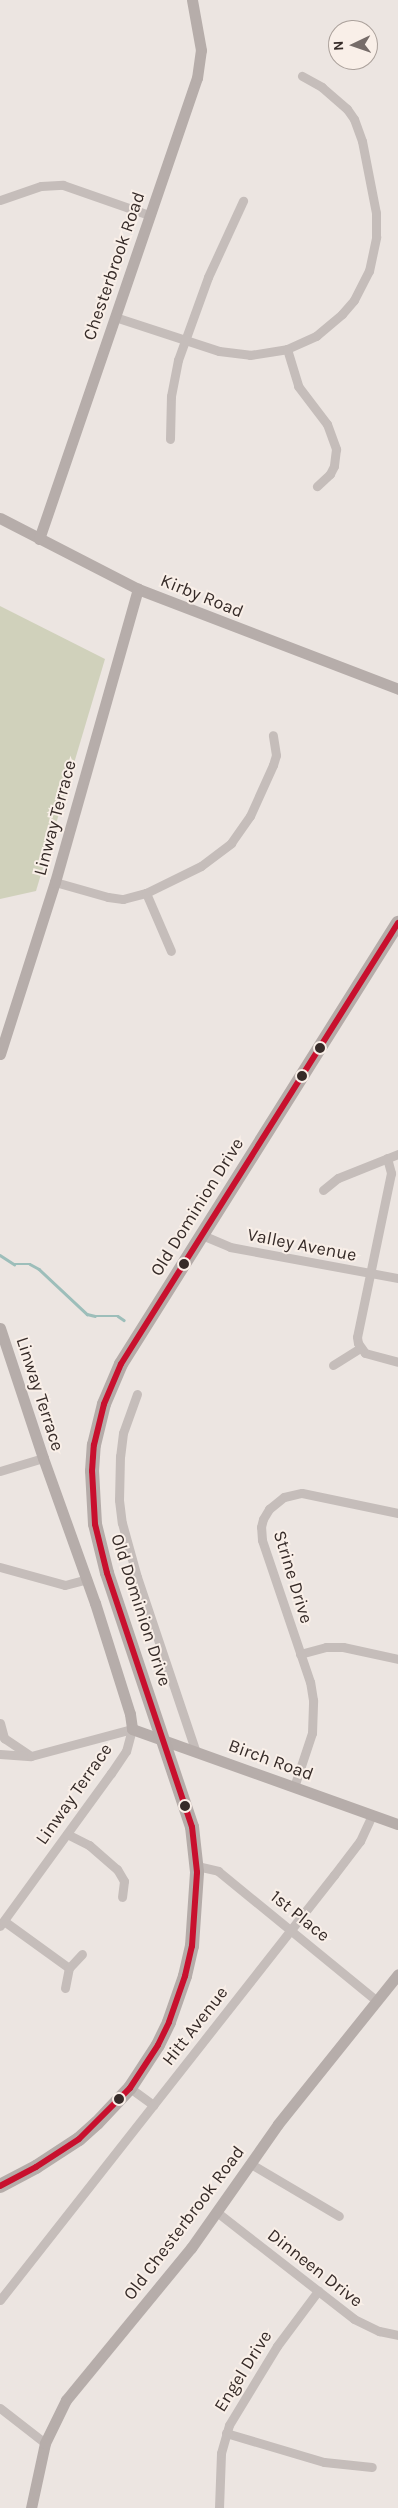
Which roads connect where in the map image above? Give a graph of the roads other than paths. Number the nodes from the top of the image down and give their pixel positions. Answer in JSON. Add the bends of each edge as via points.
{"nodes":[{"id":1,"x":192,"y":0,"type":"edge"},
{"id":2,"x":302,"y":76,"type":"dead end"},
{"id":3,"x":0,"y":200,"type":"edge"},
{"id":4,"x":243,"y":201,"type":"dead end"},
{"id":5,"x":150,"y":215,"type":"junction"},
{"id":6,"x":115,"y":317,"type":"junction"},
{"id":7,"x":185,"y":340,"type":"junction"},
{"id":8,"x":286,"y":349,"type":"junction"},
{"id":9,"x":170,"y":440,"type":"dead end"},
{"id":10,"x":317,"y":486,"type":"dead end"},
{"id":11,"x":0,"y":518,"type":"edge"},
{"id":12,"x":39,"y":539,"type":"junction"},
{"id":13,"x":138,"y":589,"type":"junction"},
{"id":14,"x":398,"y":689,"type":"edge"},
{"id":15,"x":273,"y":735,"type":"dead end"},
{"id":16,"x":55,"y":882,"type":"junction"},
{"id":17,"x":146,"y":893,"type":"junction"},
{"id":18,"x":398,"y":923,"type":"edge"},
{"id":19,"x":170,"y":951,"type":"dead end"},
{"id":20,"x":0,"y":1054,"type":"edge"},
{"id":21,"x":398,"y":1154,"type":"edge"},
{"id":22,"x":387,"y":1158,"type":"junction"},
{"id":23,"x":323,"y":1190,"type":"dead end"},
{"id":24,"x":202,"y":1235,"type":"junction"},
{"id":25,"x":370,"y":1274,"type":"junction"},
{"id":26,"x":398,"y":1278,"type":"edge"},
{"id":27,"x":1,"y":1333,"type":"edge"},
{"id":28,"x":360,"y":1348,"type":"junction"},
{"id":29,"x":398,"y":1362,"type":"edge"},
{"id":30,"x":333,"y":1365,"type":"dead end"},
{"id":31,"x":137,"y":1394,"type":"dead end"},
{"id":32,"x":43,"y":1458,"type":"junction"},
{"id":33,"x":0,"y":1471,"type":"edge"},
{"id":34,"x":398,"y":1513,"type":"edge"},
{"id":35,"x":0,"y":1567,"type":"edge"},
{"id":36,"x":87,"y":1579,"type":"junction"},
{"id":37,"x":300,"y":1654,"type":"junction"},
{"id":38,"x":398,"y":1659,"type":"edge"},
{"id":39,"x":0,"y":1723,"type":"edge"},
{"id":40,"x":132,"y":1729,"type":"junction"},
{"id":41,"x":164,"y":1741,"type":"junction"},
{"id":42,"x":196,"y":1752,"type":"junction"},
{"id":43,"x":0,"y":1754,"type":"edge"},
{"id":44,"x":31,"y":1756,"type":"junction"},
{"id":45,"x":294,"y":1787,"type":"junction"},
{"id":46,"x":372,"y":1815,"type":"junction"},
{"id":47,"x":398,"y":1824,"type":"edge"},
{"id":48,"x":68,"y":1834,"type":"junction"},
{"id":49,"x":197,"y":1866,"type":"junction"},
{"id":50,"x":122,"y":1898,"type":"dead end"},
{"id":51,"x":2,"y":1923,"type":"edge"},
{"id":52,"x":291,"y":1930,"type":"junction"},
{"id":53,"x":82,"y":1954,"type":"dead end"},
{"id":54,"x":70,"y":1968,"type":"junction"},
{"id":55,"x":398,"y":1974,"type":"edge"},
{"id":56,"x":65,"y":1988,"type":"dead end"},
{"id":57,"x":377,"y":2001,"type":"junction"},
{"id":58,"x":130,"y":2088,"type":"junction"},
{"id":59,"x":154,"y":2106,"type":"junction"},
{"id":60,"x":251,"y":2164,"type":"junction"},
{"id":61,"x":0,"y":2186,"type":"edge"},
{"id":62,"x":218,"y":2213,"type":"junction"},
{"id":63,"x":339,"y":2216,"type":"dead end"},
{"id":64,"x":318,"y":2291,"type":"junction"},
{"id":65,"x":0,"y":2300,"type":"edge"},
{"id":66,"x":398,"y":2334,"type":"edge"},
{"id":67,"x":0,"y":2408,"type":"edge"},
{"id":68,"x":226,"y":2433,"type":"junction"},
{"id":69,"x":44,"y":2443,"type":"junction"},
{"id":70,"x":372,"y":2467,"type":"dead end"},
{"id":71,"x":31,"y":2508,"type":"edge"},
{"id":72,"x":218,"y":2508,"type":"edge"}],
"edges":[{"from":1,"to":5,"type":"street","name":"Chesterbrook Road","via":[[200,35],[200,64]]},
{"from":2,"to":8,"type":"street","via":[[336,97],[359,130],[376,212],[376,237],[363,285],[342,314],[316,336]]},
{"from":3,"to":5,"type":"street","via":[[41,186],[63,185]]},
{"from":4,"to":7,"type":"street","via":[[208,277]]},
{"from":5,"to":6,"type":"street","name":"Chesterbrook Road"},
{"from":6,"to":7,"type":"street"},
{"from":6,"to":12,"type":"street","name":"Chesterbrook Road"},
{"from":7,"to":8,"type":"street","via":[[234,354]]},
{"from":7,"to":9,"type":"street","via":[[172,386]]},
{"from":8,"to":10,"type":"street","via":[[298,386],[327,424],[336,449],[330,474]]},
{"from":11,"to":12,"type":"street","name":"Kirby Road"},
{"from":12,"to":13,"type":"street","name":"Kirby Road"},
{"from":13,"to":14,"type":"street","name":"Kirby Road"},
{"from":13,"to":16,"type":"street","name":"Linway Terrace"},
{"from":15,"to":17,"type":"street","via":[[276,755],[273,765],[250,816],[236,836],[201,866]]},
{"from":16,"to":17,"type":"street","via":[[112,898]]},
{"from":16,"to":20,"type":"street","name":"Linway Terrace"},
{"from":17,"to":19,"type":"street"},
{"from":18,"to":24,"type":"main road","name":"Old Dominion Drive"},
{"from":21,"to":22,"type":"street"},
{"from":22,"to":23,"type":"street","via":[[338,1178]]},
{"from":22,"to":25,"type":"street","via":[[391,1173]]},
{"from":24,"to":25,"type":"street","name":"Valley Avenue","via":[[230,1248]]},
{"from":24,"to":41,"type":"main road","name":"Old Dominion Drive","via":[[121,1364],[98,1425],[92,1463],[92,1498],[100,1548]]},
{"from":25,"to":26,"type":"street","name":"Valley Avenue"},
{"from":25,"to":28,"type":"street","via":[[357,1337]]},
{"from":27,"to":32,"type":"street","name":"Linway Terrace"},
{"from":28,"to":29,"type":"street","via":[[371,1356]]},
{"from":28,"to":30,"type":"street"},
{"from":31,"to":42,"type":"street","via":[[123,1433],[120,1456],[122,1523]]},
{"from":32,"to":33,"type":"street"},
{"from":32,"to":36,"type":"street","name":"Linway Terrace"},
{"from":34,"to":37,"type":"street","name":"Strine Drive","via":[[302,1493],[284,1496],[269,1509],[260,1535]]},
{"from":35,"to":36,"type":"street","via":[[64,1585]]},
{"from":36,"to":40,"type":"street","name":"Linway Terrace"},
{"from":37,"to":38,"type":"street","via":[[343,1647]]},
{"from":37,"to":45,"type":"street","name":"Strine Drive","via":[[310,1682],[313,1718],[307,1751]]},
{"from":39,"to":44,"type":"street","via":[[4,1738]]},
{"from":40,"to":41,"type":"street","name":"Birch Road"},
{"from":40,"to":44,"type":"street"},
{"from":40,"to":48,"type":"street","name":"Linway Terrace","via":[[126,1751]]},
{"from":41,"to":42,"type":"street","name":"Birch Road"},
{"from":41,"to":49,"type":"main road","name":"Old Dominion Drive","via":[[192,1827]]},
{"from":42,"to":45,"type":"street","name":"Birch Road"},
{"from":43,"to":44,"type":"street"},
{"from":45,"to":46,"type":"street","name":"Birch Road"},
{"from":46,"to":47,"type":"street","name":"Birch Road"},
{"from":46,"to":52,"type":"street","name":"Hitt Avenue","via":[[360,1841]]},
{"from":48,"to":50,"type":"street","via":[[89,1845],[117,1869],[124,1881]]},
{"from":48,"to":51,"type":"street","name":"Linway Terrace"},
{"from":49,"to":52,"type":"street","name":"1st Place","via":[[218,1871]]},
{"from":49,"to":58,"type":"main road","name":"Old Dominion Drive","via":[[192,1946],[180,1992],[158,2045]]},
{"from":51,"to":54,"type":"street"},
{"from":52,"to":57,"type":"street","name":"1st Place"},
{"from":52,"to":59,"type":"street","name":"Hitt Avenue"},
{"from":53,"to":54,"type":"street"},
{"from":54,"to":56,"type":"street"},
{"from":55,"to":57,"type":"street","name":"Old Chesterbrook Road"},
{"from":57,"to":60,"type":"street","name":"Old Chesterbrook Road","via":[[278,2124]]},
{"from":58,"to":59,"type":"street"},
{"from":58,"to":61,"type":"main road","name":"Old Dominion Drive","via":[[79,2139]]},
{"from":59,"to":65,"type":"street","name":"Hitt Avenue"},
{"from":60,"to":62,"type":"street","name":"Old Chesterbrook Road"},
{"from":60,"to":63,"type":"street"},
{"from":62,"to":64,"type":"street","name":"Dinneen Drive"},
{"from":62,"to":69,"type":"street","name":"Old Chesterbrook Road","via":[[66,2400]]},
{"from":64,"to":66,"type":"street","name":"Dinneen Drive","via":[[364,2326]]},
{"from":64,"to":68,"type":"street","name":"Engel Drive","via":[[236,2409]]},
{"from":67,"to":69,"type":"street"},
{"from":68,"to":70,"type":"street","via":[[324,2462]]},
{"from":68,"to":72,"type":"street","name":"Engel Drive","via":[[218,2470]]},
{"from":69,"to":71,"type":"street","name":"Old Chesterbrook Road"}]}
